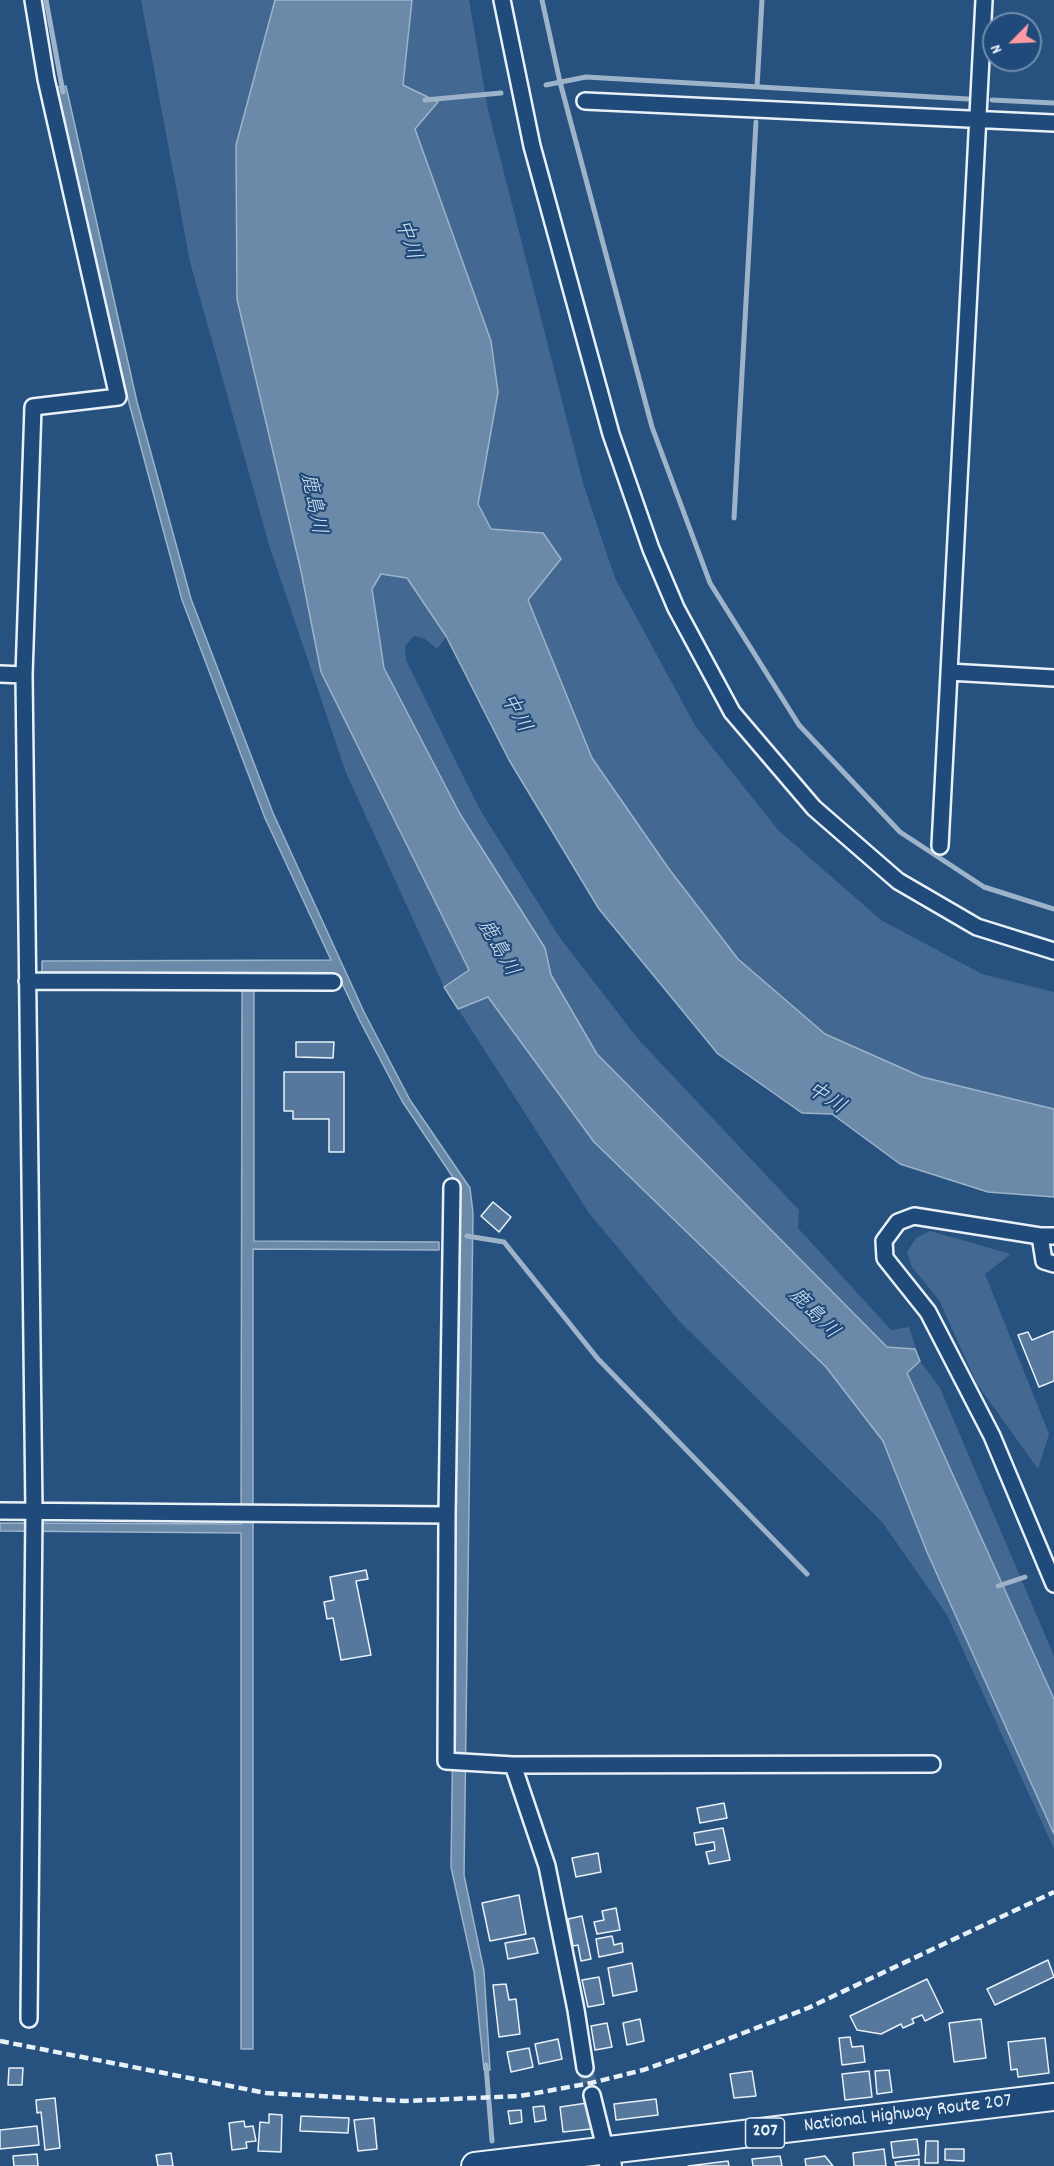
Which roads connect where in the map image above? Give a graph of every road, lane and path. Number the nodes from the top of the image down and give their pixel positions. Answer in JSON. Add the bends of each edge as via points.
{"nodes":[{"id":1,"x":33,"y":0,"type":"edge"},
{"id":2,"x":502,"y":0,"type":"edge"},
{"id":3,"x":984,"y":0,"type":"edge"},
{"id":4,"x":585,"y":101,"type":"dead end"},
{"id":5,"x":978,"y":120,"type":"junction"},
{"id":6,"x":1054,"y":123,"type":"edge"},
{"id":7,"x":949,"y":672,"type":"junction"},
{"id":8,"x":0,"y":674,"type":"edge"},
{"id":9,"x":24,"y":675,"type":"junction"},
{"id":10,"x":1054,"y":678,"type":"edge"},
{"id":11,"x":940,"y":846,"type":"dead end"},
{"id":12,"x":1054,"y":951,"type":"edge"},
{"id":13,"x":27,"y":981,"type":"junction"},
{"id":14,"x":333,"y":982,"type":"dead end"},
{"id":15,"x":452,"y":1187,"type":"dead end"},
{"id":16,"x":1047,"y":1236,"type":"edge"},
{"id":17,"x":1054,"y":1264,"type":"edge"},
{"id":18,"x":0,"y":1511,"type":"edge"},
{"id":19,"x":34,"y":1511,"type":"junction"},
{"id":20,"x":447,"y":1515,"type":"junction"},
{"id":21,"x":1054,"y":1584,"type":"edge"},
{"id":22,"x":932,"y":1764,"type":"dead end"},
{"id":23,"x":513,"y":1765,"type":"junction"},
{"id":24,"x":29,"y":2019,"type":"dead end"},
{"id":25,"x":585,"y":2068,"type":"tunnel mouth"},
{"id":26,"x":592,"y":2095,"type":"tunnel mouth"},
{"id":27,"x":1054,"y":2097,"type":"edge"},
{"id":28,"x":609,"y":2159,"type":"edge"},
{"id":29,"x":475,"y":2166,"type":"edge"}],
"edges":[{"from":1,"to":9,"type":"street","via":[[46,79],[118,398],[33,407]]},
{"from":2,"to":12,"type":"street","via":[[532,146],[611,434],[676,609],[732,712],[814,808],[898,881],[977,927]]},
{"from":3,"to":5,"type":"street"},
{"from":4,"to":5,"type":"street"},
{"from":5,"to":6,"type":"street"},
{"from":5,"to":7,"type":"street"},
{"from":7,"to":10,"type":"street"},
{"from":7,"to":11,"type":"street"},
{"from":8,"to":9,"type":"street"},
{"from":9,"to":13,"type":"street"},
{"from":13,"to":14,"type":"street"},
{"from":13,"to":19,"type":"street"},
{"from":15,"to":20,"type":"street"},
{"from":16,"to":17,"type":"street","via":[[1044,1261]]},
{"from":16,"to":21,"type":"street","via":[[914,1216],[898,1222],[884,1241],[885,1258],[928,1312],[992,1436]]},
{"from":18,"to":19,"type":"street"},
{"from":19,"to":20,"type":"street"},
{"from":19,"to":24,"type":"street"},
{"from":20,"to":23,"type":"street","via":[[446,1761]]},
{"from":22,"to":23,"type":"street"},
{"from":23,"to":25,"type":"street","via":[[547,1866]]},
{"from":26,"to":28,"type":"street"},
{"from":27,"to":28,"type":"highway","name":"National Highway Route 207","number":"207"},
{"from":28,"to":29,"type":"highway","name":"National Highway Route 207","number":"207"}]}
